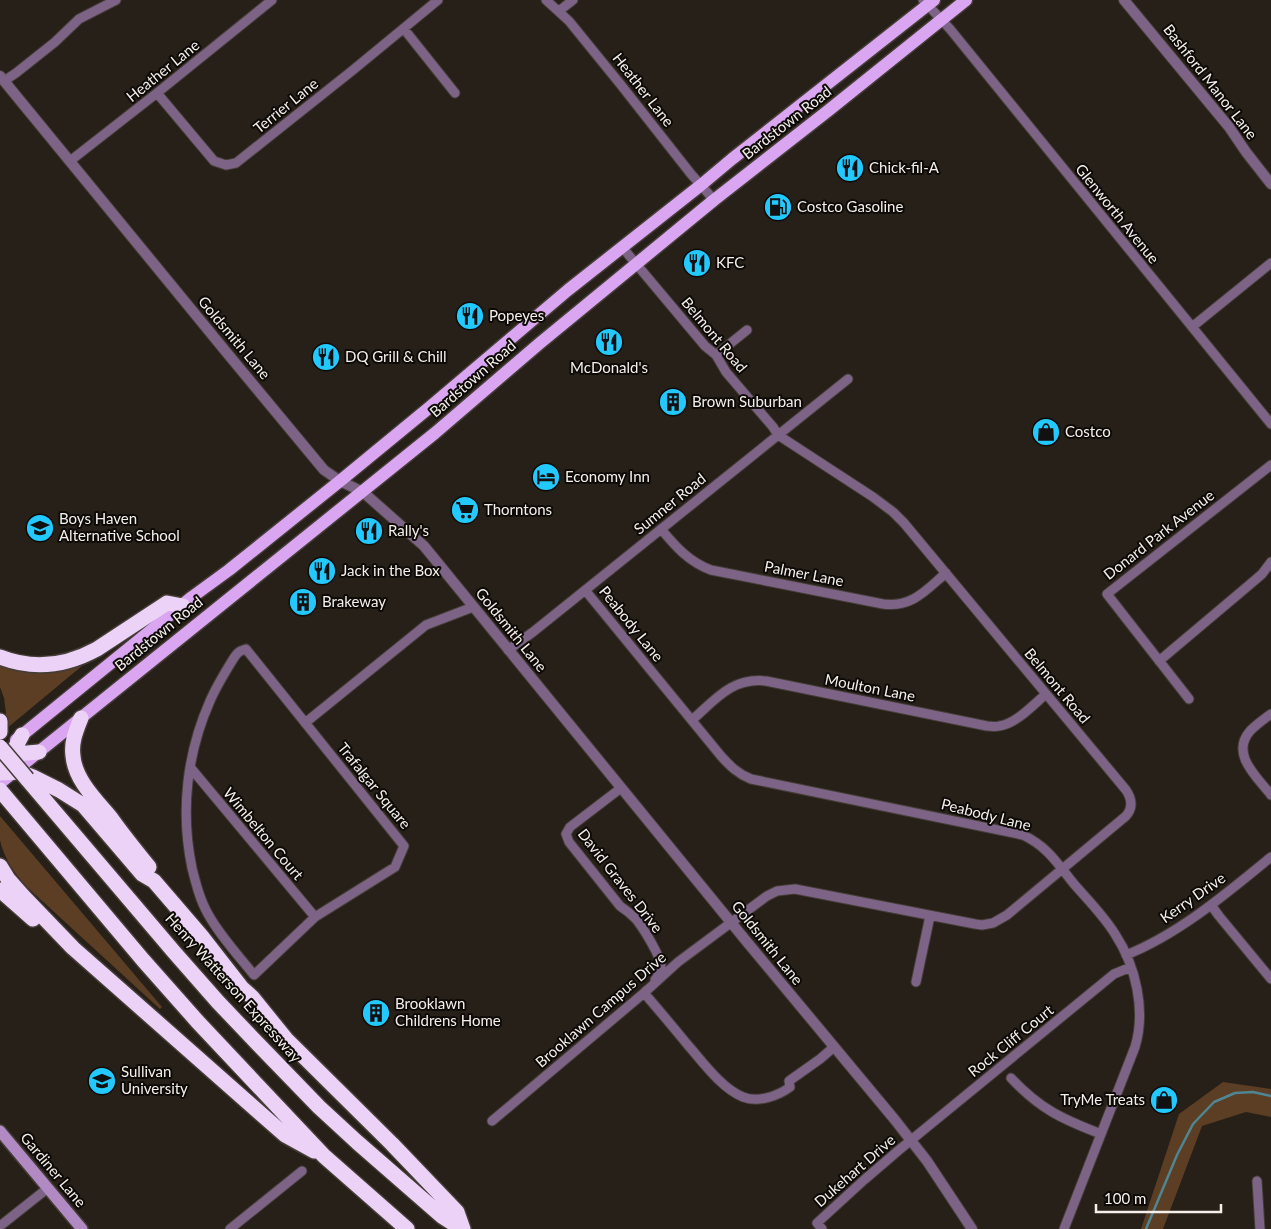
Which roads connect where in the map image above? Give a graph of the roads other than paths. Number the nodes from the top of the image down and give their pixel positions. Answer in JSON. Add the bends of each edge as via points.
{"nodes":[{"id":1,"x":116,"y":0,"type":"edge"},
{"id":2,"x":272,"y":0,"type":"edge"},
{"id":3,"x":438,"y":0,"type":"edge"},
{"id":4,"x":546,"y":0,"type":"edge"},
{"id":5,"x":573,"y":0,"type":"edge"},
{"id":6,"x":966,"y":0,"type":"edge"},
{"id":7,"x":1124,"y":0,"type":"edge"},
{"id":8,"x":928,"y":2,"type":"edge"},
{"id":9,"x":560,"y":11,"type":"junction"},
{"id":10,"x":942,"y":20,"type":"junction"},
{"id":11,"x":404,"y":29,"type":"junction"},
{"id":12,"x":2,"y":78,"type":"edge"},
{"id":13,"x":455,"y":93,"type":"dead end"},
{"id":14,"x":157,"y":94,"type":"junction"},
{"id":15,"x":70,"y":161,"type":"junction"},
{"id":16,"x":1271,"y":184,"type":"edge"},
{"id":17,"x":701,"y":185,"type":"junction"},
{"id":18,"x":714,"y":200,"type":"junction"},
{"id":19,"x":622,"y":248,"type":"junction"},
{"id":20,"x":1271,"y":263,"type":"edge"},
{"id":21,"x":636,"y":264,"type":"junction"},
{"id":22,"x":1192,"y":327,"type":"junction"},
{"id":23,"x":747,"y":330,"type":"dead end"},
{"id":24,"x":514,"y":337,"type":"junction"},
{"id":25,"x":716,"y":355,"type":"junction"},
{"id":26,"x":524,"y":357,"type":"junction"},
{"id":27,"x":848,"y":379,"type":"dead end"},
{"id":28,"x":1271,"y":424,"type":"edge"},
{"id":29,"x":778,"y":435,"type":"junction"},
{"id":30,"x":1271,"y":465,"type":"edge"},
{"id":31,"x":340,"y":480,"type":"junction"},
{"id":32,"x":363,"y":492,"type":"junction"},
{"id":33,"x":661,"y":529,"type":"junction"},
{"id":34,"x":1271,"y":562,"type":"edge"},
{"id":35,"x":946,"y":573,"type":"junction"},
{"id":36,"x":585,"y":590,"type":"junction"},
{"id":37,"x":182,"y":606,"type":"junction"},
{"id":38,"x":472,"y":607,"type":"junction"},
{"id":39,"x":508,"y":650,"type":"junction"},
{"id":40,"x":0,"y":657,"type":"edge"},
{"id":41,"x":1159,"y":661,"type":"junction"},
{"id":42,"x":1046,"y":694,"type":"junction"},
{"id":43,"x":1189,"y":699,"type":"dead end"},
{"id":44,"x":1271,"y":714,"type":"edge"},
{"id":45,"x":81,"y":718,"type":"junction"},
{"id":46,"x":692,"y":720,"type":"junction"},
{"id":47,"x":0,"y":721,"type":"edge"},
{"id":48,"x":305,"y":723,"type":"junction"},
{"id":49,"x":0,"y":732,"type":"edge"},
{"id":50,"x":22,"y":735,"type":"joint"},
{"id":51,"x":3,"y":752,"type":"edge"},
{"id":52,"x":39,"y":752,"type":"junction"},
{"id":53,"x":190,"y":768,"type":"junction"},
{"id":54,"x":3,"y":780,"type":"edge"},
{"id":55,"x":621,"y":788,"type":"junction"},
{"id":56,"x":1271,"y":795,"type":"edge"},
{"id":57,"x":1271,"y":857,"type":"edge"},
{"id":58,"x":0,"y":866,"type":"edge"},
{"id":59,"x":1063,"y":870,"type":"junction"},
{"id":60,"x":154,"y":881,"type":"junction"},
{"id":61,"x":0,"y":890,"type":"edge"},
{"id":62,"x":1211,"y":904,"type":"junction"},
{"id":63,"x":930,"y":916,"type":"junction"},
{"id":64,"x":315,"y":918,"type":"junction"},
{"id":65,"x":732,"y":923,"type":"junction"},
{"id":66,"x":73,"y":948,"type":"junction"},
{"id":67,"x":1126,"y":955,"type":"junction"},
{"id":68,"x":1131,"y":967,"type":"junction"},
{"id":69,"x":1271,"y":979,"type":"edge"},
{"id":70,"x":916,"y":982,"type":"dead end"},
{"id":71,"x":644,"y":993,"type":"junction"},
{"id":72,"x":834,"y":1047,"type":"junction"},
{"id":73,"x":1011,"y":1078,"type":"dead end"},
{"id":74,"x":492,"y":1122,"type":"dead end"},
{"id":75,"x":0,"y":1131,"type":"edge"},
{"id":76,"x":1100,"y":1134,"type":"junction"},
{"id":77,"x":911,"y":1140,"type":"junction"},
{"id":78,"x":324,"y":1156,"type":"junction"},
{"id":79,"x":302,"y":1171,"type":"dead end"},
{"id":80,"x":1257,"y":1181,"type":"dead end"},
{"id":81,"x":48,"y":1188,"type":"junction"},
{"id":82,"x":0,"y":1226,"type":"edge"},
{"id":83,"x":820,"y":1226,"type":"edge"},
{"id":84,"x":82,"y":1229,"type":"edge"},
{"id":85,"x":230,"y":1229,"type":"edge"},
{"id":86,"x":407,"y":1229,"type":"edge"},
{"id":87,"x":463,"y":1229,"type":"edge"},
{"id":88,"x":972,"y":1229,"type":"edge"},
{"id":89,"x":1064,"y":1229,"type":"edge"},
{"id":90,"x":1260,"y":1229,"type":"edge"}],
"edges":[{"from":1,"to":12,"type":"street","via":[[79,18],[16,73]]},
{"from":2,"to":14,"type":"street","name":"Heather Lane"},
{"from":3,"to":11,"type":"street","name":"Terrier Lane"},
{"from":4,"to":9,"type":"street","name":"Heather Lane"},
{"from":5,"to":9,"type":"street"},
{"from":6,"to":10,"type":"main road","name":"Bardstown Road"},
{"from":7,"to":16,"type":"street","name":"Bashford Manor Lane","via":[[1229,127]]},
{"from":8,"to":10,"type":"street","name":"Glenworth Avenue"},
{"from":8,"to":17,"type":"main road","name":"Bardstown Road"},
{"from":9,"to":17,"type":"street","name":"Heather Lane"},
{"from":10,"to":18,"type":"main road","name":"Bardstown Road"},
{"from":10,"to":22,"type":"street","name":"Glenworth Avenue"},
{"from":11,"to":13,"type":"street"},
{"from":11,"to":14,"type":"street","name":"Terrier Lane","via":[[231,165],[214,161]]},
{"from":12,"to":15,"type":"street","name":"Goldsmith Lane"},
{"from":14,"to":15,"type":"street","name":"Heather Lane"},
{"from":15,"to":31,"type":"street","name":"Goldsmith Lane","via":[[324,470]]},
{"from":17,"to":18,"type":"street","name":"Heather Lane"},
{"from":17,"to":19,"type":"main road","name":"Bardstown Road"},
{"from":18,"to":21,"type":"main road","name":"Bardstown Road"},
{"from":19,"to":21,"type":"street","name":"Belmont Road"},
{"from":19,"to":24,"type":"main road","name":"Bardstown Road"},
{"from":20,"to":22,"type":"street"},
{"from":21,"to":25,"type":"street","name":"Belmont Road"},
{"from":21,"to":26,"type":"main road","name":"Bardstown Road"},
{"from":22,"to":28,"type":"street","name":"Glenworth Avenue"},
{"from":23,"to":25,"type":"street"},
{"from":24,"to":26,"type":"main road"},
{"from":24,"to":31,"type":"main road","name":"Bardstown Road"},
{"from":25,"to":29,"type":"street","name":"Belmont Road","via":[[726,372]]},
{"from":26,"to":32,"type":"main road","name":"Bardstown Road"},
{"from":27,"to":29,"type":"street","name":"Sumner Road"},
{"from":29,"to":33,"type":"street","name":"Sumner Road"},
{"from":29,"to":35,"type":"street","name":"Belmont Road","via":[[893,512]]},
{"from":30,"to":41,"type":"street","name":"Donard Park Avenue","via":[[1107,594]]},
{"from":31,"to":32,"type":"street","name":"Goldsmith Lane"},
{"from":31,"to":37,"type":"main road","name":"Bardstown Road"},
{"from":32,"to":38,"type":"street","name":"Goldsmith Lane","via":[[424,546]]},
{"from":32,"to":45,"type":"main road","name":"Bardstown Road"},
{"from":33,"to":35,"type":"street","name":"Palmer Lane","via":[[683,554],[711,570],[883,604],[908,602]]},
{"from":33,"to":36,"type":"street","name":"Sumner Road"},
{"from":34,"to":41,"type":"street","via":[[1262,574]]},
{"from":35,"to":42,"type":"street","name":"Belmont Road"},
{"from":36,"to":39,"type":"street","name":"Sumner Road"},
{"from":36,"to":46,"type":"street","name":"Peabody Lane"},
{"from":37,"to":40,"type":"highway","via":[[167,603],[97,649],[73,660],[30,665]]},
{"from":37,"to":50,"type":"main road","name":"Bardstown Road"},
{"from":38,"to":39,"type":"street","name":"Goldsmith Lane"},
{"from":38,"to":48,"type":"street","via":[[426,625]]},
{"from":39,"to":55,"type":"street","name":"Goldsmith Lane"},
{"from":41,"to":43,"type":"street"},
{"from":42,"to":46,"type":"street","name":"Moulton Lane","via":[[1008,724],[987,726],[750,680],[729,688]]},
{"from":42,"to":59,"type":"street","name":"Belmont Road","via":[[1126,790],[1131,804],[1126,816]]},
{"from":44,"to":56,"type":"street","via":[[1248,733],[1242,752]]},
{"from":45,"to":52,"type":"main road","name":"Bardstown Road"},
{"from":45,"to":60,"type":"highway","via":[[72,747],[80,778],[150,868]]},
{"from":46,"to":59,"type":"street","name":"Peabody Lane","via":[[730,766],[745,777],[1023,834],[1040,844]]},
{"from":47,"to":49,"type":"highway"},
{"from":48,"to":53,"type":"street","name":"Trafalgar Square","via":[[246,649],[238,652],[204,714]]},
{"from":48,"to":64,"type":"street","name":"Trafalgar Square","via":[[404,846],[395,867]]},
{"from":50,"to":51,"type":"highway"},
{"from":51,"to":52,"type":"highway"},
{"from":51,"to":54,"type":"highway"},
{"from":51,"to":87,"type":"highway","name":"Henry Watterson Expressway","bridge":true,"via":[[218,1002],[258,1044],[363,1148],[443,1217]]},
{"from":52,"to":54,"type":"main road","name":"Bardstown Road"},
{"from":53,"to":64,"type":"street","name":"Wimbelton Court"},
{"from":53,"to":64,"type":"street","name":"Trafalgar Square","via":[[187,838],[195,880],[208,916],[254,975]]},
{"from":54,"to":60,"type":"highway","via":[[20,772],[83,805],[142,874]]},
{"from":54,"to":78,"type":"highway","via":[[143,960]]},
{"from":55,"to":65,"type":"street","name":"Goldsmith Lane"},
{"from":55,"to":71,"type":"street","name":"David Graves Drive","via":[[570,827],[566,834],[620,906],[637,921],[658,956],[661,970]]},
{"from":57,"to":62,"type":"street","name":"Kerry Drive"},
{"from":58,"to":66,"type":"highway","via":[[23,896]]},
{"from":59,"to":63,"type":"street","name":"Belmont Road","via":[[993,923],[982,925]]},
{"from":59,"to":67,"type":"street","name":"Peabody Lane","via":[[1107,923]]},
{"from":60,"to":87,"type":"highway","via":[[286,1039],[457,1212]]},
{"from":61,"to":66,"type":"highway","via":[[64,946]]},
{"from":62,"to":67,"type":"street","name":"Kerry Drive","via":[[1140,950]]},
{"from":62,"to":69,"type":"street"},
{"from":63,"to":65,"type":"street","name":"Belmont Road","via":[[788,889],[767,896]]},
{"from":63,"to":70,"type":"street"},
{"from":65,"to":71,"type":"street","name":"Brooklawn Campus Drive","via":[[678,962]]},
{"from":65,"to":72,"type":"street","name":"Goldsmith Lane"},
{"from":66,"to":78,"type":"highway","via":[[285,1135]]},
{"from":67,"to":68,"type":"street","name":"Peabody Lane"},
{"from":68,"to":76,"type":"street","name":"Peabody Lane","via":[[1140,1016],[1137,1039]]},
{"from":68,"to":77,"type":"street","name":"Rock Cliff Court","via":[[1114,974]]},
{"from":71,"to":72,"type":"street","via":[[712,1073],[732,1091],[749,1099],[767,1098],[787,1089],[790,1081]]},
{"from":71,"to":74,"type":"street","name":"Brooklawn Campus Drive"},
{"from":72,"to":77,"type":"street","name":"Goldsmith Lane"},
{"from":73,"to":76,"type":"street","via":[[1045,1108]]},
{"from":75,"to":81,"type":"main road","name":"Gardiner Lane"},
{"from":76,"to":89,"type":"street","name":"Peabody Lane"},
{"from":77,"to":83,"type":"street","name":"Dukehart Drive","via":[[864,1180]]},
{"from":77,"to":88,"type":"street","name":"Goldsmith Lane"},
{"from":78,"to":86,"type":"highway"},
{"from":79,"to":85,"type":"street"},
{"from":80,"to":90,"type":"street"},
{"from":81,"to":82,"type":"street"},
{"from":81,"to":84,"type":"main road","name":"Gardiner Lane"}]}
